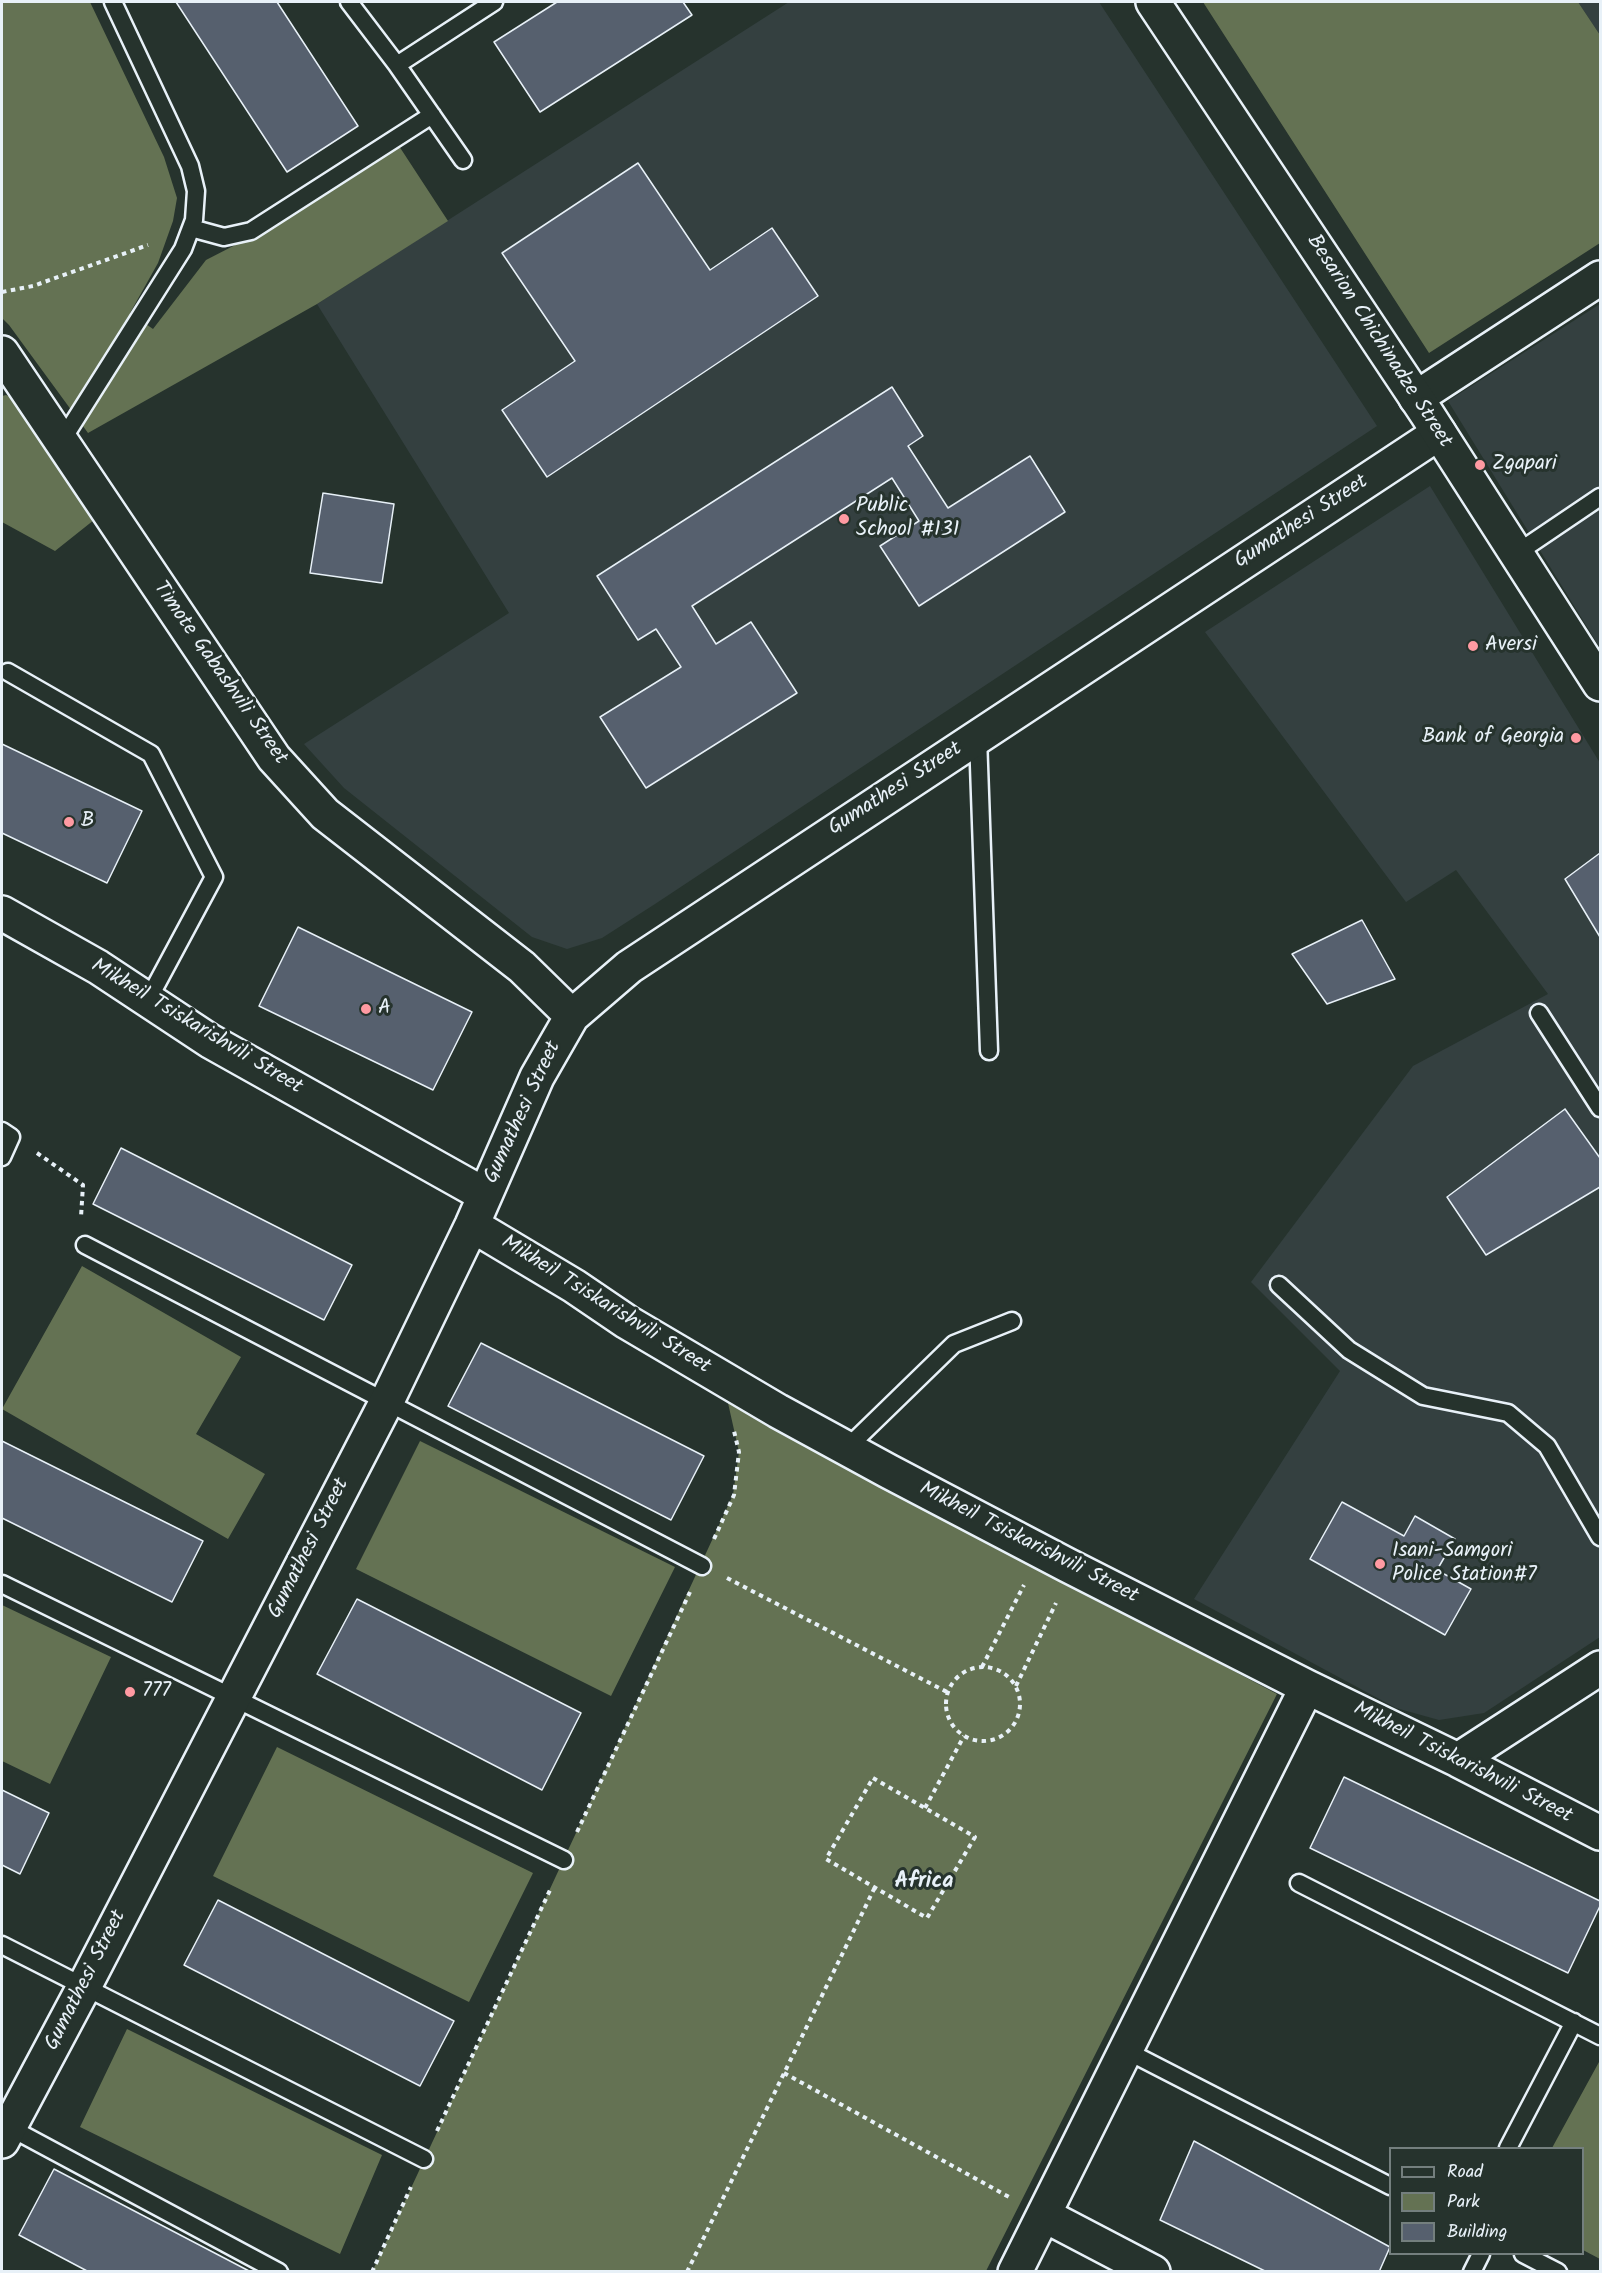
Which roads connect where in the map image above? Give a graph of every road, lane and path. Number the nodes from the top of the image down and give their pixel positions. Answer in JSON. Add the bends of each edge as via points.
{"nodes":[{"id":1,"x":113,"y":2,"type":"edge"},
{"id":2,"x":349,"y":2,"type":"edge"},
{"id":3,"x":494,"y":2,"type":"edge"},
{"id":4,"x":1153,"y":2,"type":"edge"},
{"id":5,"x":397,"y":65,"type":"junction"},
{"id":6,"x":432,"y":115,"type":"junction"},
{"id":7,"x":463,"y":160,"type":"dead end"},
{"id":8,"x":191,"y":228,"type":"junction"},
{"id":9,"x":1600,"y":278,"type":"edge"},
{"id":10,"x":2,"y":292,"type":"edge"},
{"id":11,"x":2,"y":354,"type":"edge"},
{"id":12,"x":1416,"y":398,"type":"junction"},
{"id":13,"x":1439,"y":433,"type":"junction"},
{"id":14,"x":61,"y":442,"type":"junction"},
{"id":15,"x":1600,"y":497,"type":"edge"},
{"id":16,"x":1517,"y":553,"type":"junction"},
{"id":17,"x":9,"y":672,"type":"dead end"},
{"id":18,"x":1600,"y":684,"type":"edge"},
{"id":19,"x":978,"y":737,"type":"junction"},
{"id":20,"x":7,"y":921,"type":"edge"},
{"id":21,"x":148,"y":1000,"type":"junction"},
{"id":22,"x":1539,"y":1013,"type":"dead end"},
{"id":23,"x":572,"y":1016,"type":"junction"},
{"id":24,"x":989,"y":1051,"type":"dead end"},
{"id":25,"x":1600,"y":1108,"type":"edge"},
{"id":26,"x":6,"y":1134,"type":"edge"},
{"id":27,"x":2,"y":1157,"type":"edge"},
{"id":28,"x":485,"y":1195,"type":"junction"},
{"id":29,"x":472,"y":1225,"type":"junction"},
{"id":30,"x":84,"y":1245,"type":"joint"},
{"id":31,"x":1279,"y":1286,"type":"dead end"},
{"id":32,"x":1012,"y":1321,"type":"dead end"},
{"id":33,"x":387,"y":1401,"type":"junction"},
{"id":34,"x":847,"y":1448,"type":"junction"},
{"id":35,"x":1600,"y":1537,"type":"edge"},
{"id":36,"x":1041,"y":1551,"type":"junction"},
{"id":37,"x":702,"y":1566,"type":"joint"},
{"id":38,"x":1073,"y":1568,"type":"junction"},
{"id":39,"x":2,"y":1584,"type":"edge"},
{"id":40,"x":982,"y":1667,"type":"junction"},
{"id":41,"x":1600,"y":1668,"type":"edge"},
{"id":42,"x":1016,"y":1686,"type":"junction"},
{"id":43,"x":1306,"y":1687,"type":"junction"},
{"id":44,"x":947,"y":1692,"type":"junction"},
{"id":45,"x":233,"y":1697,"type":"junction"},
{"id":46,"x":964,"y":1736,"type":"junction"},
{"id":47,"x":1458,"y":1760,"type":"junction"},
{"id":48,"x":925,"y":1808,"type":"junction"},
{"id":49,"x":1600,"y":1833,"type":"edge"},
{"id":50,"x":564,"y":1860,"type":"dead end"},
{"id":51,"x":1299,"y":1882,"type":"dead end"},
{"id":52,"x":874,"y":1887,"type":"junction"},
{"id":53,"x":2,"y":1945,"type":"edge"},
{"id":54,"x":84,"y":1987,"type":"junction"},
{"id":55,"x":1574,"y":2022,"type":"junction"},
{"id":56,"x":1600,"y":2036,"type":"edge"},
{"id":57,"x":1125,"y":2050,"type":"junction"},
{"id":58,"x":784,"y":2073,"type":"junction"},
{"id":59,"x":4,"y":2131,"type":"edge"},
{"id":60,"x":1509,"y":2147,"type":"edge"},
{"id":61,"x":424,"y":2159,"type":"dead end"},
{"id":62,"x":1389,"y":2185,"type":"edge"},
{"id":63,"x":1044,"y":2215,"type":"junction"},
{"id":64,"x":1480,"y":2255,"type":"edge"},
{"id":65,"x":1527,"y":2255,"type":"edge"},
{"id":66,"x":279,"y":2271,"type":"edge"},
{"id":67,"x":687,"y":2271,"type":"edge"},
{"id":68,"x":1015,"y":2271,"type":"edge"},
{"id":69,"x":1153,"y":2271,"type":"edge"},
{"id":70,"x":1472,"y":2271,"type":"edge"},
{"id":71,"x":1558,"y":2271,"type":"edge"}],
"edges":[{"from":1,"to":8,"type":"lane","via":[[190,166],[196,191]]},
{"from":2,"to":5,"type":"lane"},
{"from":3,"to":5,"type":"lane"},
{"from":4,"to":12,"type":"street","name":"Besarion Chichinadze Street"},
{"from":5,"to":6,"type":"lane"},
{"from":6,"to":7,"type":"lane"},
{"from":6,"to":8,"type":"lane","via":[[251,231],[224,237]]},
{"from":8,"to":10,"type":"path","via":[[82,270]]},
{"from":8,"to":14,"type":"lane","via":[[183,249]]},
{"from":9,"to":12,"type":"street"},
{"from":11,"to":14,"type":"street","name":"Timote Gabashvili Street"},
{"from":12,"to":13,"type":"street","name":"Besarion Chichinadze Street"},
{"from":13,"to":16,"type":"street","name":"Besarion Chichinadze Street"},
{"from":13,"to":19,"type":"street","name":"Gumathesi Street"},
{"from":14,"to":23,"type":"street","name":"Timote Gabashvili Street","via":[[274,758],[325,813],[522,967]]},
{"from":15,"to":16,"type":"lane"},
{"from":16,"to":18,"type":"street","name":"Besarion Chichinadze Street"},
{"from":17,"to":21,"type":"lane","via":[[151,754],[214,877]]},
{"from":19,"to":23,"type":"street","name":"Gumathesi Street","via":[[629,967]]},
{"from":19,"to":24,"type":"lane"},
{"from":20,"to":21,"type":"street","name":"Mikheil Tsiskarishvili Street","via":[[98,967]]},
{"from":21,"to":28,"type":"street","name":"Mikheil Tsiskarishvili Street","via":[[210,1041]]},
{"from":22,"to":25,"type":"lane"},
{"from":23,"to":28,"type":"street","name":"Gumathesi Street","via":[[537,1077]]},
{"from":26,"to":27,"type":"lane"},
{"from":26,"to":30,"type":"path","via":[[83,1185],[80,1230]]},
{"from":28,"to":29,"type":"street","name":"Gumathesi Street"},
{"from":29,"to":33,"type":"street","name":"Gumathesi Street"},
{"from":29,"to":34,"type":"street","name":"Mikheil Tsiskarishvili Street","via":[[627,1322]]},
{"from":30,"to":33,"type":"lane"},
{"from":31,"to":35,"type":"lane","via":[[1349,1350],[1423,1396],[1508,1413],[1547,1446]]},
{"from":32,"to":34,"type":"lane","via":[[954,1344]]},
{"from":33,"to":37,"type":"lane"},
{"from":33,"to":45,"type":"street","name":"Gumathesi Street"},
{"from":34,"to":36,"type":"street","name":"Mikheil Tsiskarishvili Street"},
{"from":36,"to":38,"type":"street","name":"Mikheil Tsiskarishvili Street"},
{"from":36,"to":40,"type":"path"},
{"from":37,"to":44,"type":"path"},
{"from":38,"to":42,"type":"path"},
{"from":38,"to":43,"type":"street","name":"Mikheil Tsiskarishvili Street"},
{"from":39,"to":45,"type":"lane"},
{"from":40,"to":42,"type":"path","via":[[999,1670]]},
{"from":40,"to":44,"type":"path","via":[[963,1672]]},
{"from":41,"to":47,"type":"street"},
{"from":42,"to":46,"type":"path","via":[[1020,1709],[1009,1730],[988,1741]]},
{"from":43,"to":47,"type":"street","name":"Mikheil Tsiskarishvili Street"},
{"from":43,"to":57,"type":"street"},
{"from":44,"to":46,"type":"path","via":[[948,1717]]},
{"from":45,"to":50,"type":"lane"},
{"from":45,"to":54,"type":"street","name":"Gumathesi Street"},
{"from":46,"to":48,"type":"path"},
{"from":47,"to":49,"type":"street","name":"Mikheil Tsiskarishvili Street"},
{"from":48,"to":52,"type":"path","via":[[873,1778],[826,1860]]},
{"from":48,"to":52,"type":"path","via":[[975,1837],[927,1918]]},
{"from":51,"to":55,"type":"lane"},
{"from":52,"to":58,"type":"path"},
{"from":53,"to":54,"type":"lane"},
{"from":54,"to":59,"type":"street","name":"Gumathesi Street"},
{"from":54,"to":61,"type":"lane"},
{"from":55,"to":56,"type":"lane"},
{"from":55,"to":60,"type":"lane"},
{"from":57,"to":62,"type":"lane"},
{"from":57,"to":63,"type":"street"},
{"from":58,"to":63,"type":"path"},
{"from":58,"to":67,"type":"path"},
{"from":59,"to":66,"type":"lane"},
{"from":63,"to":68,"type":"street"},
{"from":63,"to":69,"type":"street"},
{"from":64,"to":70,"type":"lane"},
{"from":65,"to":71,"type":"lane"}]}
